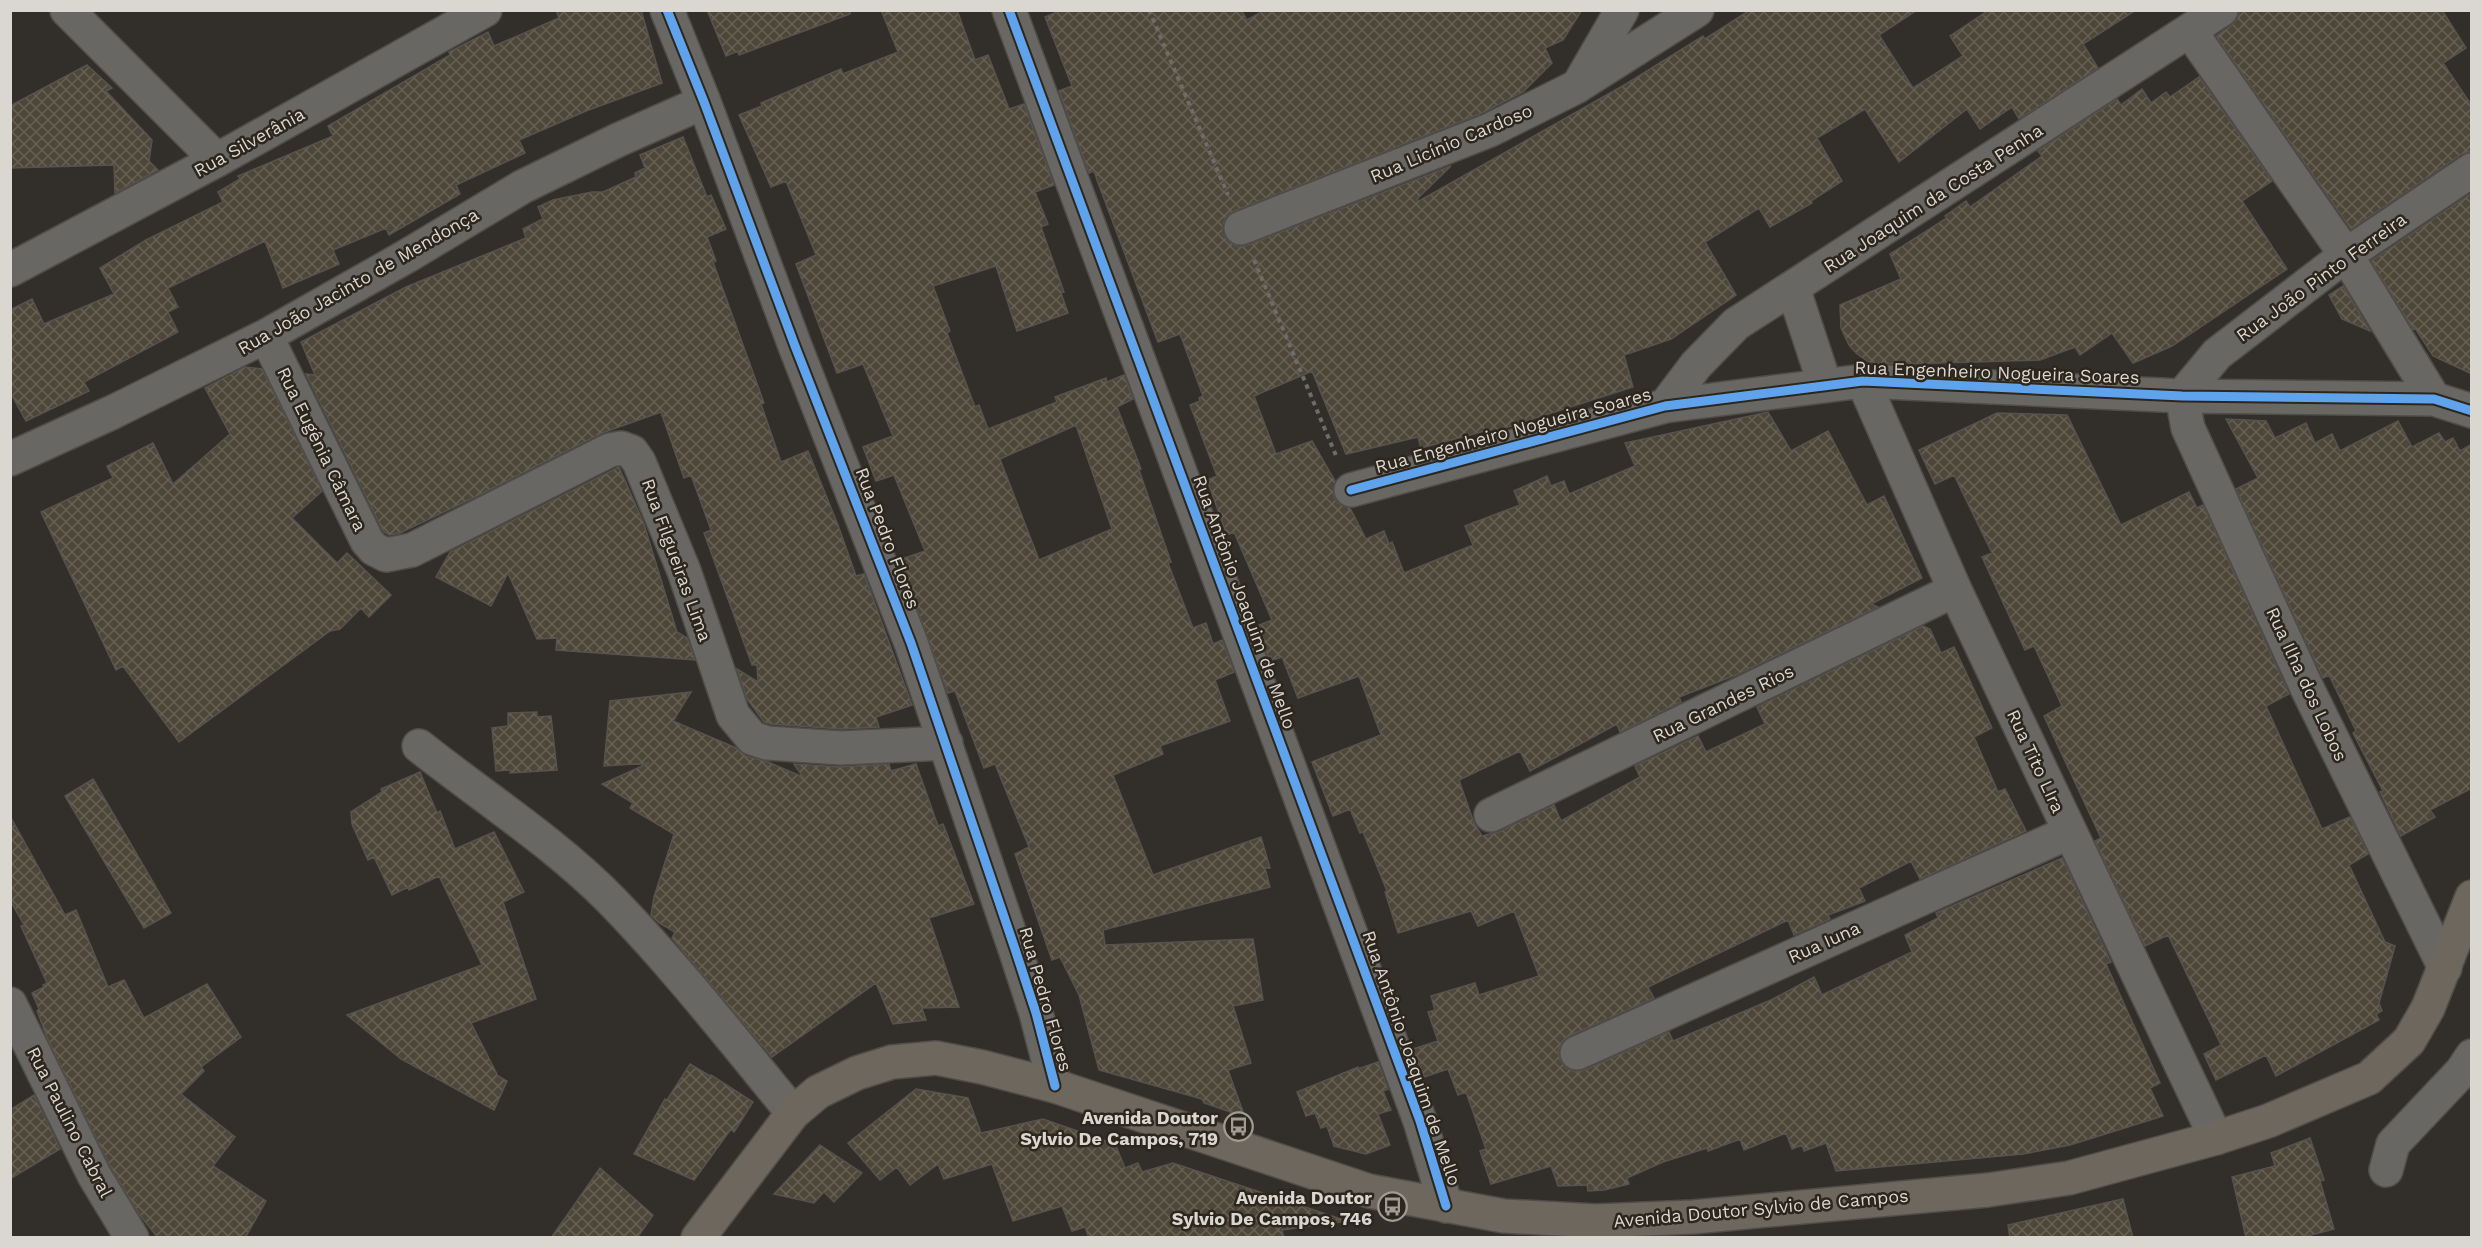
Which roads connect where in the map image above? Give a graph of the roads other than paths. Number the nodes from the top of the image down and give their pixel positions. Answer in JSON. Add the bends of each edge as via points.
{"nodes":[{"id":1,"x":67,"y":10,"type":"edge"},
{"id":2,"x":485,"y":10,"type":"edge"},
{"id":3,"x":667,"y":10,"type":"edge"},
{"id":4,"x":1009,"y":10,"type":"edge"},
{"id":5,"x":1622,"y":10,"type":"edge"},
{"id":6,"x":1697,"y":10,"type":"edge"},
{"id":7,"x":2221,"y":10,"type":"edge"},
{"id":8,"x":2190,"y":31,"type":"junction"},
{"id":9,"x":1578,"y":86,"type":"junction"},
{"id":10,"x":704,"y":102,"type":"junction"},
{"id":11,"x":217,"y":160,"type":"junction"},
{"id":12,"x":2472,"y":170,"type":"edge"},
{"id":13,"x":1241,"y":228,"type":"dead end"},
{"id":14,"x":2346,"y":255,"type":"junction"},
{"id":15,"x":10,"y":270,"type":"edge"},
{"id":16,"x":1793,"y":288,"type":"junction"},
{"id":17,"x":266,"y":336,"type":"junction"},
{"id":18,"x":1863,"y":381,"type":"junction"},
{"id":19,"x":1826,"y":385,"type":"junction"},
{"id":20,"x":2182,"y":396,"type":"junction"},
{"id":21,"x":2434,"y":399,"type":"junction"},
{"id":22,"x":1665,"y":406,"type":"junction"},
{"id":23,"x":2472,"y":411,"type":"edge"},
{"id":24,"x":10,"y":459,"type":"edge"},
{"id":25,"x":1351,"y":490,"type":"dead end"},
{"id":26,"x":386,"y":555,"type":"joint"},
{"id":27,"x":1955,"y":590,"type":"junction"},
{"id":28,"x":946,"y":743,"type":"junction"},
{"id":29,"x":419,"y":746,"type":"dead end"},
{"id":30,"x":1491,"y":815,"type":"dead end"},
{"id":31,"x":2070,"y":832,"type":"junction"},
{"id":32,"x":2472,"y":897,"type":"edge"},
{"id":33,"x":2445,"y":968,"type":"junction"},
{"id":34,"x":10,"y":1004,"type":"edge"},
{"id":35,"x":1577,"y":1053,"type":"dead end"},
{"id":36,"x":2472,"y":1056,"type":"edge"},
{"id":37,"x":1055,"y":1086,"type":"junction"},
{"id":38,"x":793,"y":1113,"type":"junction"},
{"id":39,"x":2216,"y":1138,"type":"junction"},
{"id":40,"x":2386,"y":1170,"type":"dead end"},
{"id":41,"x":1446,"y":1206,"type":"junction"},
{"id":42,"x":132,"y":1238,"type":"edge"},
{"id":43,"x":698,"y":1238,"type":"edge"}],
"edges":[{"from":1,"to":11,"type":"street"},
{"from":2,"to":11,"type":"street","name":"Rua Silverânia"},
{"from":3,"to":10,"type":"street","name":"Rua Pedro Flores"},
{"from":4,"to":41,"type":"street","name":"Rua Antônio Joaquim de Mello","via":[[1420,1121]]},
{"from":5,"to":9,"type":"street"},
{"from":6,"to":9,"type":"street","name":"Rua Licínio Cardoso"},
{"from":7,"to":8,"type":"street","name":"Rua Joaquim da Costa Penha"},
{"from":8,"to":14,"type":"street"},
{"from":8,"to":16,"type":"street","name":"Rua Joaquim da Costa Penha"},
{"from":9,"to":13,"type":"street","name":"Rua Licínio Cardoso","via":[[1490,130]]},
{"from":10,"to":17,"type":"street","name":"Rua João Jacinto de Mendonça","via":[[522,186]]},
{"from":10,"to":28,"type":"street","name":"Rua Pedro Flores"},
{"from":11,"to":15,"type":"street","name":"Rua Silverânia"},
{"from":12,"to":14,"type":"street","name":"Rua João Pinto Ferreira"},
{"from":14,"to":20,"type":"street","name":"Rua João Pinto Ferreira","via":[[2217,354]]},
{"from":14,"to":21,"type":"street"},
{"from":16,"to":19,"type":"street"},
{"from":16,"to":22,"type":"street","name":"Rua Joaquim da Costa Penha","via":[[1736,324],[1696,365]]},
{"from":17,"to":24,"type":"street","name":"Rua João Jacinto de Mendonça"},
{"from":17,"to":26,"type":"street","name":"Rua Eugênia Câmara","via":[[366,541]]},
{"from":18,"to":19,"type":"street","name":"Rua Engenheiro Nogueira Soares"},
{"from":18,"to":20,"type":"street","name":"Rua Engenheiro Nogueira Soares"},
{"from":18,"to":27,"type":"street","name":"Rua Tito LIra"},
{"from":19,"to":22,"type":"street","name":"Rua Engenheiro Nogueira Soares"},
{"from":20,"to":21,"type":"street","name":"Rua Engenheiro Nogueira Soares"},
{"from":20,"to":33,"type":"street","name":"Rua Ilha dos Lobos","via":[[2188,428],[2307,688]]},
{"from":21,"to":23,"type":"street","name":"Rua Engenheiro Nogueira Soares"},
{"from":22,"to":25,"type":"street","name":"Rua Engenheiro Nogueira Soares"},
{"from":26,"to":28,"type":"street","name":"Rua Filgueiras Lima","via":[[412,550],[528,490],[621,448],[632,452],[648,480],[733,715],[752,738],[767,743],[840,748]]},
{"from":27,"to":30,"type":"street","name":"Rua Grandes Rios"},
{"from":27,"to":31,"type":"street","name":"Rua Tito LIra"},
{"from":28,"to":37,"type":"street","name":"Rua Pedro Flores","via":[[1036,1013]]},
{"from":29,"to":38,"type":"street","via":[[612,902],[729,1033]]},
{"from":31,"to":35,"type":"street","name":"Rua Iuna"},
{"from":31,"to":39,"type":"street","name":"Rua Tito LIra"},
{"from":32,"to":33,"type":"main road","name":"Avenida Doutor Sylvio de Campos"},
{"from":33,"to":39,"type":"main road","name":"Avenida Doutor Sylvio de Campos","via":[[2409,1041],[2369,1078]]},
{"from":34,"to":42,"type":"street","name":"Rua Paulino Cabral","via":[[94,1175]]},
{"from":36,"to":40,"type":"street","via":[[2393,1144]]},
{"from":37,"to":38,"type":"main road","name":"Avenida Doutor Sylvio de Campos","via":[[936,1058],[892,1062],[818,1092]]},
{"from":37,"to":41,"type":"main road","name":"Avenida Doutor Sylvio de Campos","via":[[1370,1191]]},
{"from":38,"to":43,"type":"main road","name":"Avenida Doutor Sylvio de Campos"},
{"from":39,"to":41,"type":"main road","name":"Avenida Doutor Sylvio de Campos","via":[[2069,1178],[1988,1190],[1693,1217],[1596,1221],[1504,1216]]}]}
